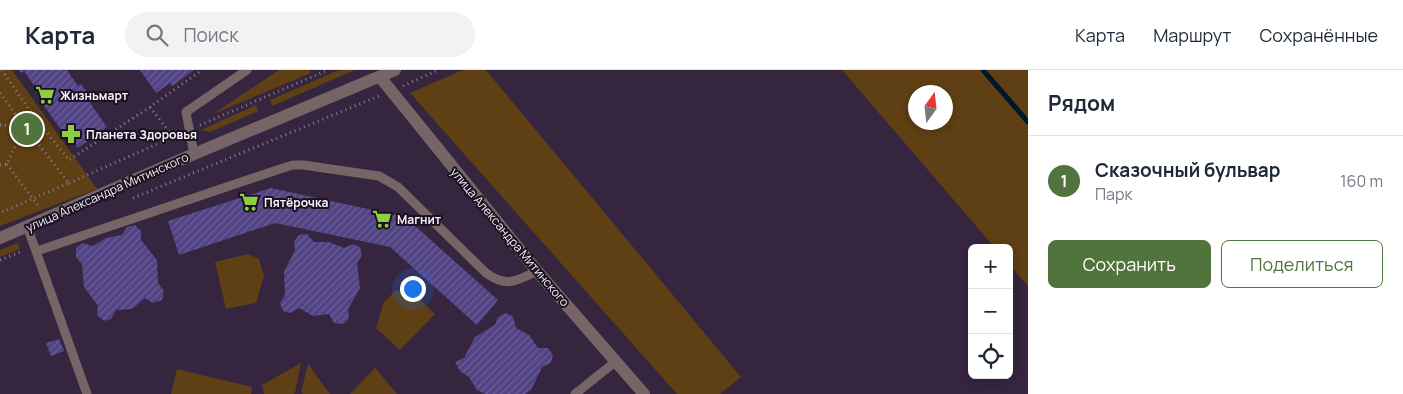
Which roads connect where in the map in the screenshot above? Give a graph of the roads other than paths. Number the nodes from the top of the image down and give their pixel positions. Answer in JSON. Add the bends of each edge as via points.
{"nodes":[{"id":1,"x":247,"y":70,"type":"edge"},
{"id":2,"x":395,"y":70,"type":"edge"},
{"id":3,"x":380,"y":77,"type":"junction"},
{"id":4,"x":194,"y":154,"type":"junction"},
{"id":5,"x":27,"y":226,"type":"junction"},
{"id":6,"x":0,"y":238,"type":"edge"},
{"id":7,"x":37,"y":251,"type":"junction"},
{"id":8,"x":537,"y":271,"type":"junction"},
{"id":9,"x":615,"y":362,"type":"junction"},
{"id":10,"x":87,"y":394,"type":"edge"},
{"id":11,"x":575,"y":394,"type":"edge"},
{"id":12,"x":644,"y":394,"type":"edge"}],
"edges":[{"from":1,"to":4,"type":"lane","via":[[186,112]]},
{"from":2,"to":3,"type":"street","name":"улица Александра Митинского"},
{"from":3,"to":4,"type":"street","name":"улица Александра Митинского"},
{"from":3,"to":8,"type":"street","name":"улица Александра Митинского"},
{"from":4,"to":5,"type":"street","name":"улица Александра Митинского"},
{"from":5,"to":6,"type":"street","name":"улица Александра Митинского"},
{"from":5,"to":7,"type":"lane"},
{"from":7,"to":8,"type":"lane","via":[[280,169],[303,165],[380,176],[388,180],[496,280],[518,280]]},
{"from":7,"to":10,"type":"lane"},
{"from":8,"to":9,"type":"street","name":"улица Александра Митинского"},
{"from":9,"to":11,"type":"lane"},
{"from":9,"to":12,"type":"street","name":"улица Александра Митинского"}]}
